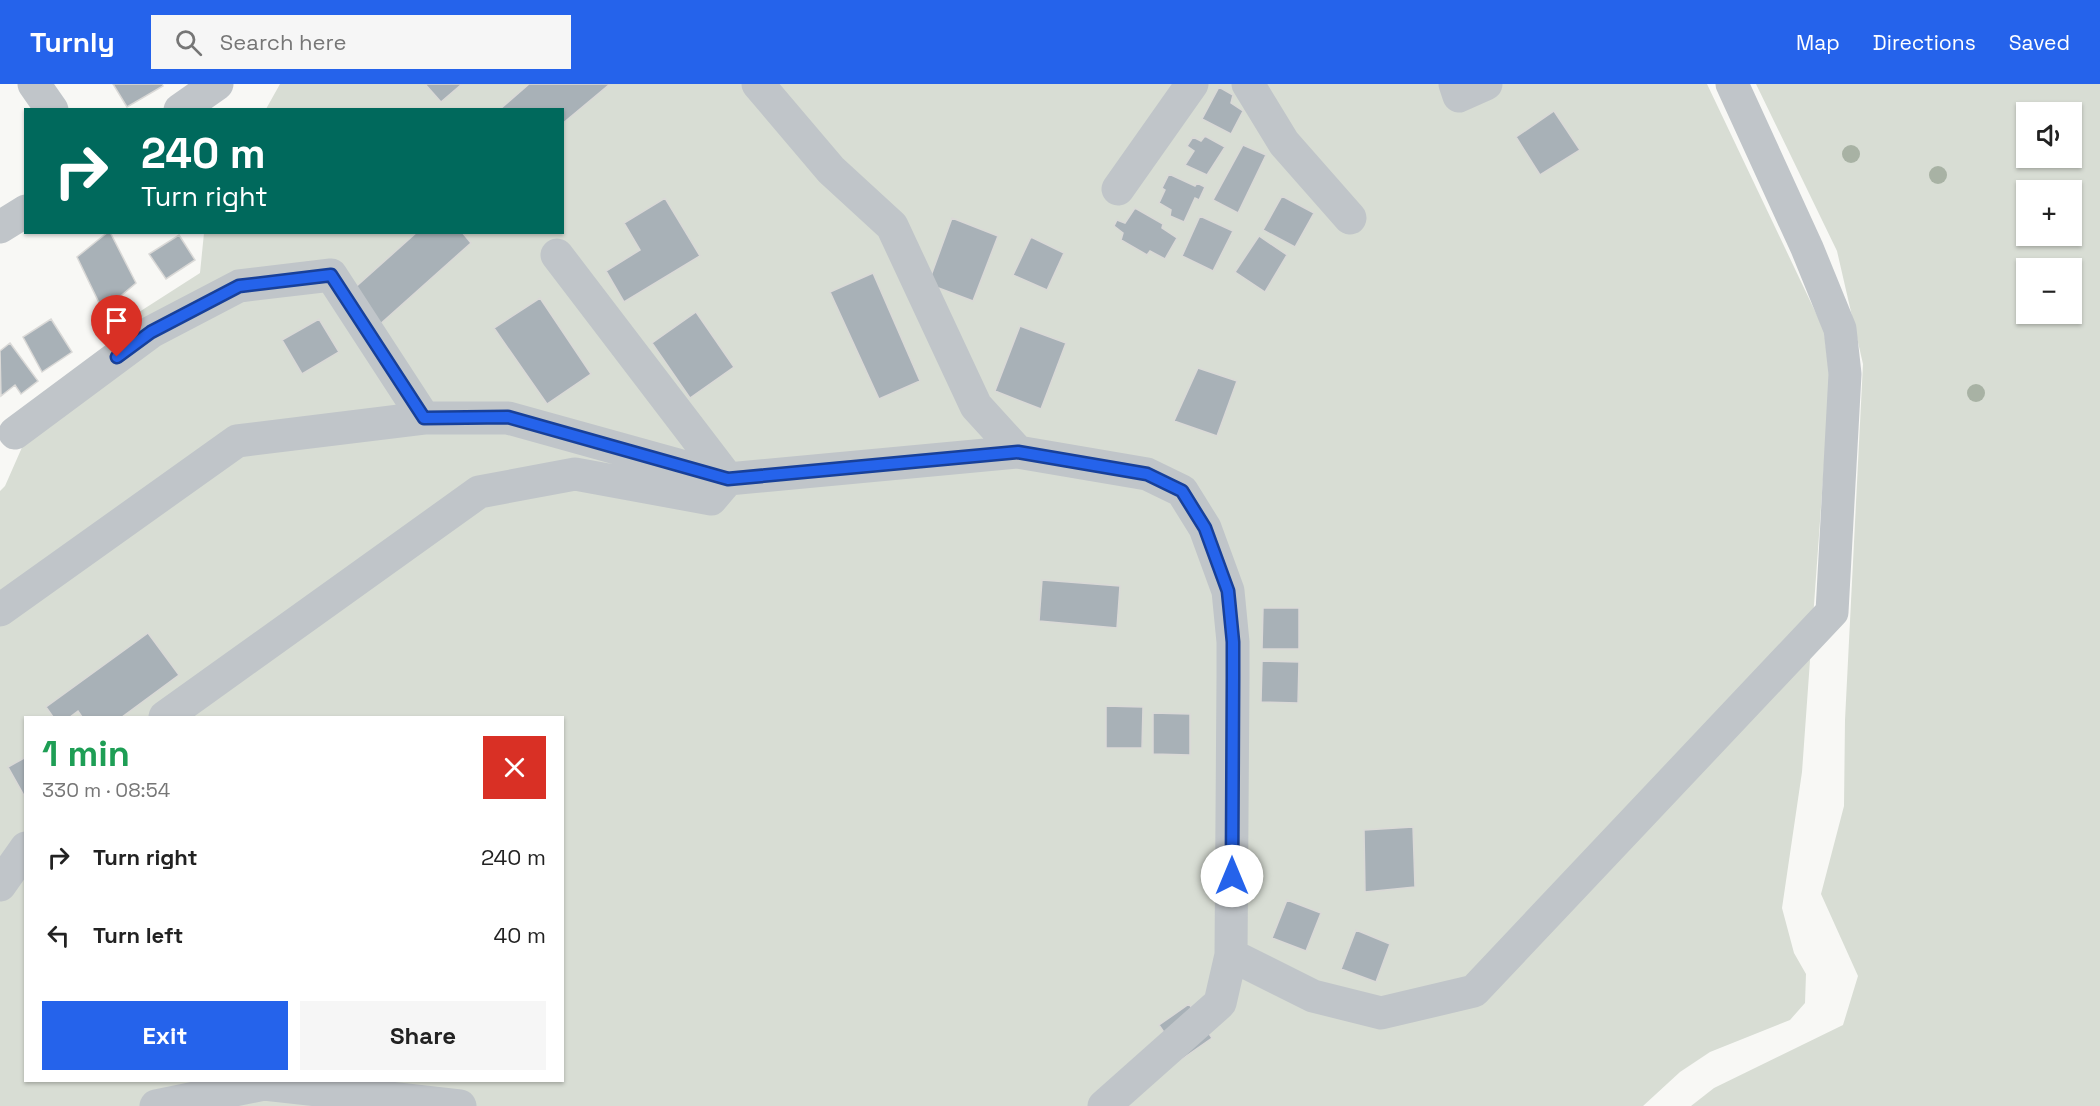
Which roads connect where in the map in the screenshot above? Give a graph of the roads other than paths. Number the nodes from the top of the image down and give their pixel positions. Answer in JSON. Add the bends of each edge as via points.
{"nodes":[{"id":1,"x":34,"y":84,"type":"edge"},
{"id":2,"x":217,"y":84,"type":"edge"},
{"id":3,"x":758,"y":84,"type":"edge"},
{"id":4,"x":1192,"y":84,"type":"edge"},
{"id":5,"x":1248,"y":84,"type":"edge"},
{"id":6,"x":1455,"y":84,"type":"edge"},
{"id":7,"x":1486,"y":84,"type":"edge"},
{"id":8,"x":1732,"y":84,"type":"edge"},
{"id":9,"x":51,"y":108,"type":"edge"},
{"id":10,"x":183,"y":108,"type":"edge"},
{"id":11,"x":1118,"y":189,"type":"dead end"},
{"id":12,"x":24,"y":212,"type":"edge"},
{"id":13,"x":1350,"y":218,"type":"dead end"},
{"id":14,"x":0,"y":227,"type":"edge"},
{"id":15,"x":557,"y":255,"type":"dead end"},
{"id":16,"x":424,"y":418,"type":"junction"},
{"id":17,"x":15,"y":433,"type":"dead end"},
{"id":18,"x":1018,"y":452,"type":"junction"},
{"id":19,"x":728,"y":479,"type":"junction"},
{"id":20,"x":0,"y":610,"type":"edge"},
{"id":21,"x":166,"y":716,"type":"edge"},
{"id":22,"x":24,"y":851,"type":"edge"},
{"id":23,"x":0,"y":885,"type":"edge"},
{"id":24,"x":1231,"y":955,"type":"junction"},
{"id":25,"x":156,"y":1106,"type":"edge"},
{"id":26,"x":460,"y":1106,"type":"edge"},
{"id":27,"x":1104,"y":1106,"type":"edge"}],
"edges":[{"from":1,"to":9,"type":"street"},
{"from":2,"to":10,"type":"street"},
{"from":3,"to":18,"type":"street","via":[[831,170],[892,226],[976,406]]},
{"from":4,"to":11,"type":"street"},
{"from":5,"to":13,"type":"street","via":[[1284,143]]},
{"from":6,"to":7,"type":"street","via":[[1459,96]]},
{"from":8,"to":24,"type":"street","via":[[1803,237],[1840,329],[1845,375],[1832,612],[1474,991],[1382,1013],[1313,996]]},
{"from":12,"to":14,"type":"street"},
{"from":15,"to":19,"type":"street"},
{"from":16,"to":17,"type":"street","via":[[331,275],[239,286],[151,332]]},
{"from":16,"to":19,"type":"street","via":[[508,417]]},
{"from":16,"to":20,"type":"street","via":[[237,441]]},
{"from":18,"to":19,"type":"street"},
{"from":18,"to":24,"type":"street","via":[[1147,474],[1182,491],[1205,528],[1228,591],[1233,642]]},
{"from":19,"to":21,"type":"street","via":[[711,499],[575,474],[479,492]]},
{"from":22,"to":23,"type":"street"},
{"from":24,"to":27,"type":"street","via":[[1220,1003]]},
{"from":25,"to":26,"type":"street","via":[[264,1084]]}]}
